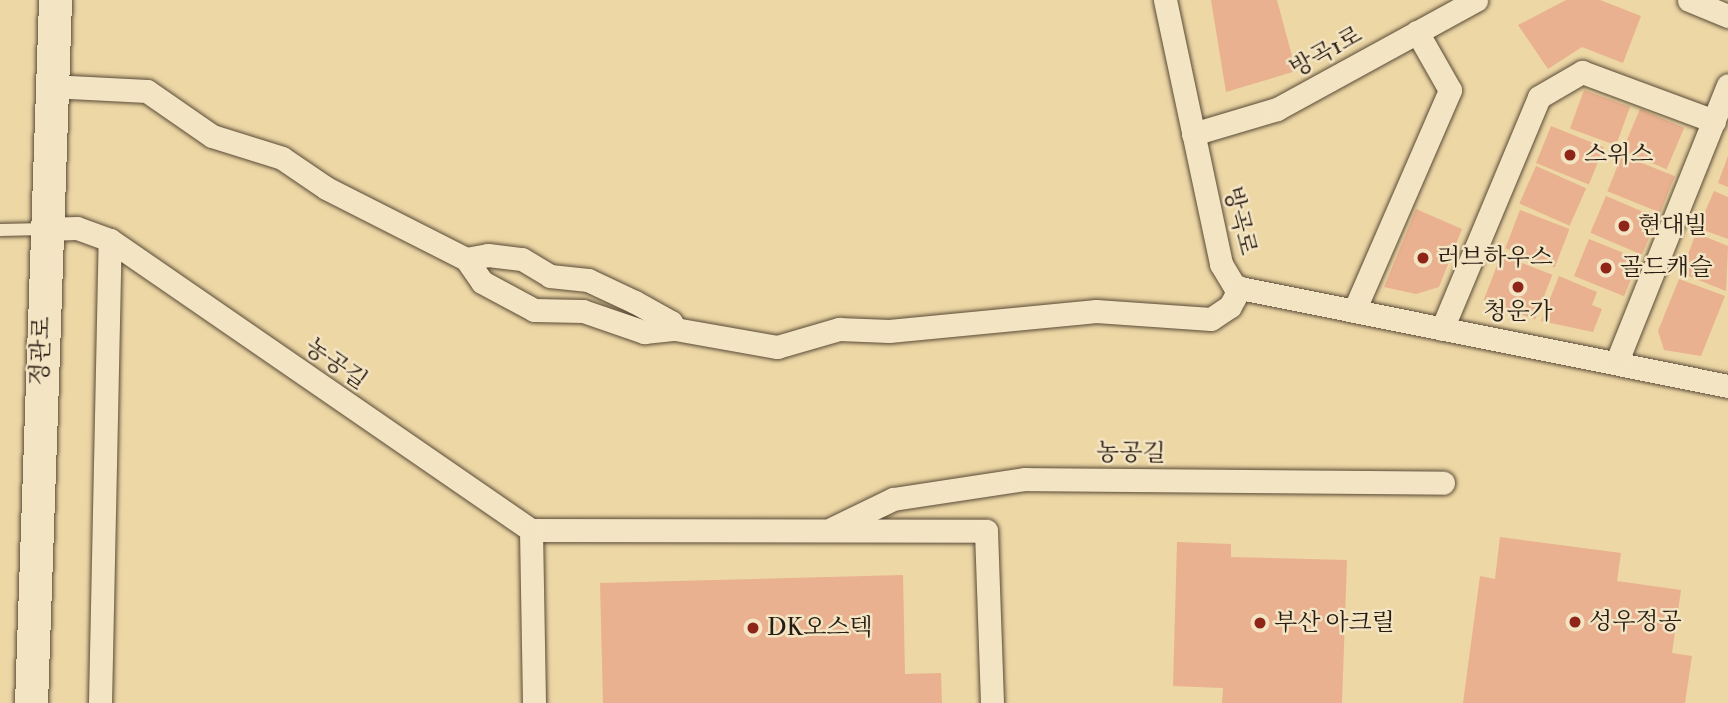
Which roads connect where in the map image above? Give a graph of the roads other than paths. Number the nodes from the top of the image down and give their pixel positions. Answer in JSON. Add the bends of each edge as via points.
{"nodes":[{"id":1,"x":55,"y":0,"type":"edge"},
{"id":2,"x":1165,"y":0,"type":"edge"},
{"id":3,"x":1476,"y":0,"type":"edge"},
{"id":4,"x":1689,"y":0,"type":"edge"},
{"id":5,"x":1728,"y":16,"type":"edge"},
{"id":6,"x":1417,"y":32,"type":"junction"},
{"id":7,"x":1728,"y":85,"type":"edge"},
{"id":8,"x":50,"y":86,"type":"junction"},
{"id":9,"x":1714,"y":121,"type":"junction"},
{"id":10,"x":1193,"y":134,"type":"junction"},
{"id":11,"x":45,"y":229,"type":"junction"},
{"id":12,"x":0,"y":230,"type":"edge"},
{"id":13,"x":110,"y":240,"type":"junction"},
{"id":14,"x":466,"y":259,"type":"junction"},
{"id":15,"x":1240,"y":288,"type":"junction"},
{"id":16,"x":1354,"y":311,"type":"junction"},
{"id":17,"x":675,"y":329,"type":"junction"},
{"id":18,"x":1442,"y":329,"type":"junction"},
{"id":19,"x":1617,"y":361,"type":"junction"},
{"id":20,"x":1728,"y":386,"type":"edge"},
{"id":21,"x":1443,"y":483,"type":"dead end"},
{"id":22,"x":531,"y":530,"type":"junction"},
{"id":23,"x":827,"y":531,"type":"junction"},
{"id":24,"x":31,"y":703,"type":"edge"},
{"id":25,"x":100,"y":703,"type":"edge"},
{"id":26,"x":534,"y":703,"type":"edge"},
{"id":27,"x":992,"y":703,"type":"edge"}],
"edges":[{"from":1,"to":8,"type":"street","name":"정관로"},
{"from":2,"to":10,"type":"street","name":"방곡로"},
{"from":3,"to":6,"type":"street","name":"방곡1로"},
{"from":4,"to":5,"type":"street"},
{"from":6,"to":10,"type":"street","name":"방곡1로","via":[[1277,109]]},
{"from":6,"to":16,"type":"street","via":[[1450,90]]},
{"from":7,"to":9,"type":"street"},
{"from":8,"to":11,"type":"street","name":"정관로"},
{"from":8,"to":14,"type":"street","via":[[147,91],[212,136],[282,158],[326,188]]},
{"from":9,"to":18,"type":"street","via":[[1582,72],[1539,97]]},
{"from":9,"to":19,"type":"street"},
{"from":10,"to":15,"type":"street","name":"방곡로","via":[[1221,264]]},
{"from":11,"to":12,"type":"lane"},
{"from":11,"to":13,"type":"street","name":"농공길","via":[[77,228]]},
{"from":11,"to":24,"type":"street","name":"정관로"},
{"from":13,"to":22,"type":"street","name":"농공길"},
{"from":13,"to":25,"type":"street"},
{"from":14,"to":17,"type":"street","via":[[488,255],[522,259],[550,276],[587,279],[659,315]]},
{"from":14,"to":17,"type":"street","via":[[482,282],[534,310],[583,311],[643,332]]},
{"from":15,"to":16,"type":"street","name":"방곡로"},
{"from":15,"to":17,"type":"street","via":[[1230,306],[1211,319],[1096,311],[889,331],[839,328],[777,347]]},
{"from":16,"to":18,"type":"street","name":"방곡로"},
{"from":18,"to":19,"type":"street","name":"방곡로"},
{"from":19,"to":20,"type":"street","name":"방곡로"},
{"from":21,"to":23,"type":"street","name":"농공길","via":[[1025,479],[893,499]]},
{"from":22,"to":23,"type":"street","name":"농공길"},
{"from":22,"to":26,"type":"street"},
{"from":23,"to":27,"type":"street","name":"농공길","via":[[986,531]]}]}
